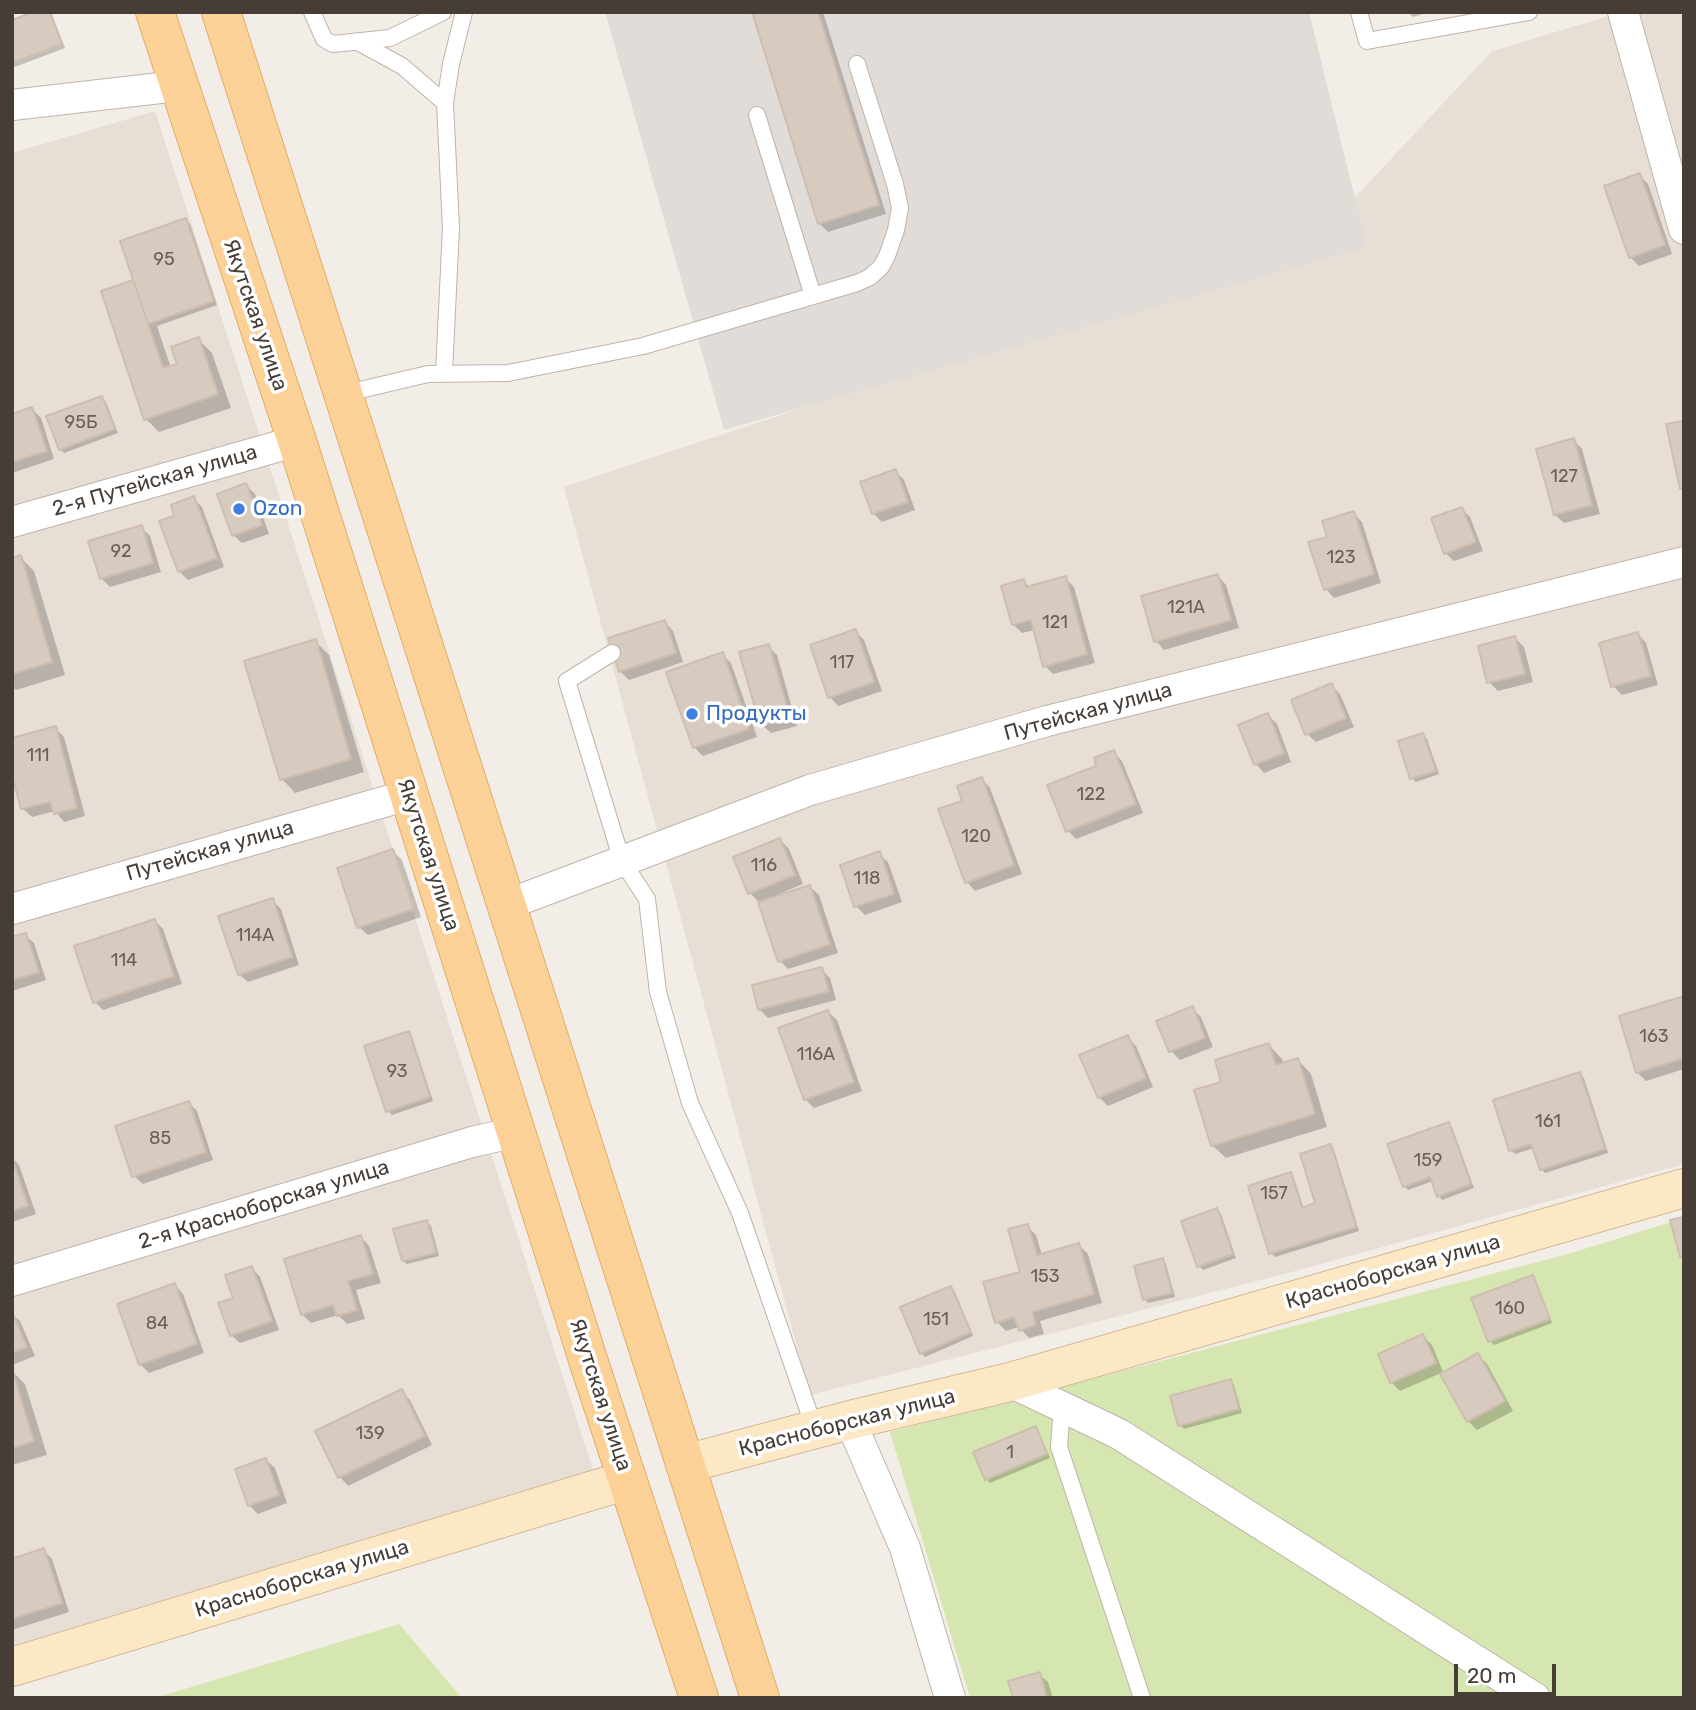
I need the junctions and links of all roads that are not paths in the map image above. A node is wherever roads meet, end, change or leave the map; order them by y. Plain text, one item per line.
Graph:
1 (155, 12) edge
2 (221, 12) edge
3 (312, 12) edge
4 (443, 12) edge
5 (464, 12) edge
6 (1359, 12) edge
7 (1529, 12) edge
8 (1623, 12) edge
9 (358, 42) junction
10 (857, 64) dead end
11 (178, 86) junction
12 (445, 103) junction
13 (12, 105) edge
14 (757, 115) dead end
15 (1684, 229) edge
16 (813, 296) junction
17 (444, 372) junction
18 (343, 394) junction
19 (297, 440) junction
20 (12, 522) edge
21 (1684, 562) edge
22 (612, 653) dead end
23 (408, 795) junction
24 (622, 862) junction
25 (506, 905) junction
26 (12, 909) edge
27 (517, 1132) junction
28 (1684, 1188) edge
29 (12, 1281) edge
30 (1010, 1382) junction
31 (1062, 1406) junction
32 (833, 1425) junction
33 (685, 1464) junction
34 (627, 1480) junction
35 (12, 1667) edge
36 (699, 1698) edge
37 (760, 1698) edge
38 (950, 1698) edge
39 (1142, 1698) edge
40 (1535, 1698) edge

1 - 11 main road, Якутская улица
2 - 18 main road
3 - 9 lane
4 - 9 lane
5 - 12 lane
6 - 7 lane
8 - 15 street
9 - 12 lane
10 - 16 lane
11 - 13 street
11 - 19 main road, Якутская улица
12 - 17 lane
14 - 16 lane
16 - 17 lane
17 - 18 lane
18 - 25 main road
19 - 20 street, 2-я Путейская улица
19 - 23 main road, Якутская улица
21 - 24 street, Путейская улица
22 - 24 lane
23 - 26 street, Путейская улица
23 - 27 main road, Якутская улица
24 - 25 street, Путейская улица
24 - 32 lane
25 - 33 main road
27 - 29 street, 2-я Красноборская улица
27 - 34 main road, Якутская улица
28 - 30 street, Красноборская улица
30 - 31 street
30 - 32 street, Красноборская улица
31 - 39 lane
31 - 40 street
32 - 33 street, Красноборская улица
32 - 38 street
33 - 34 main road, Красноборская улица
33 - 37 main road
34 - 35 street, Красноборская улица
34 - 36 main road, Якутская улица

